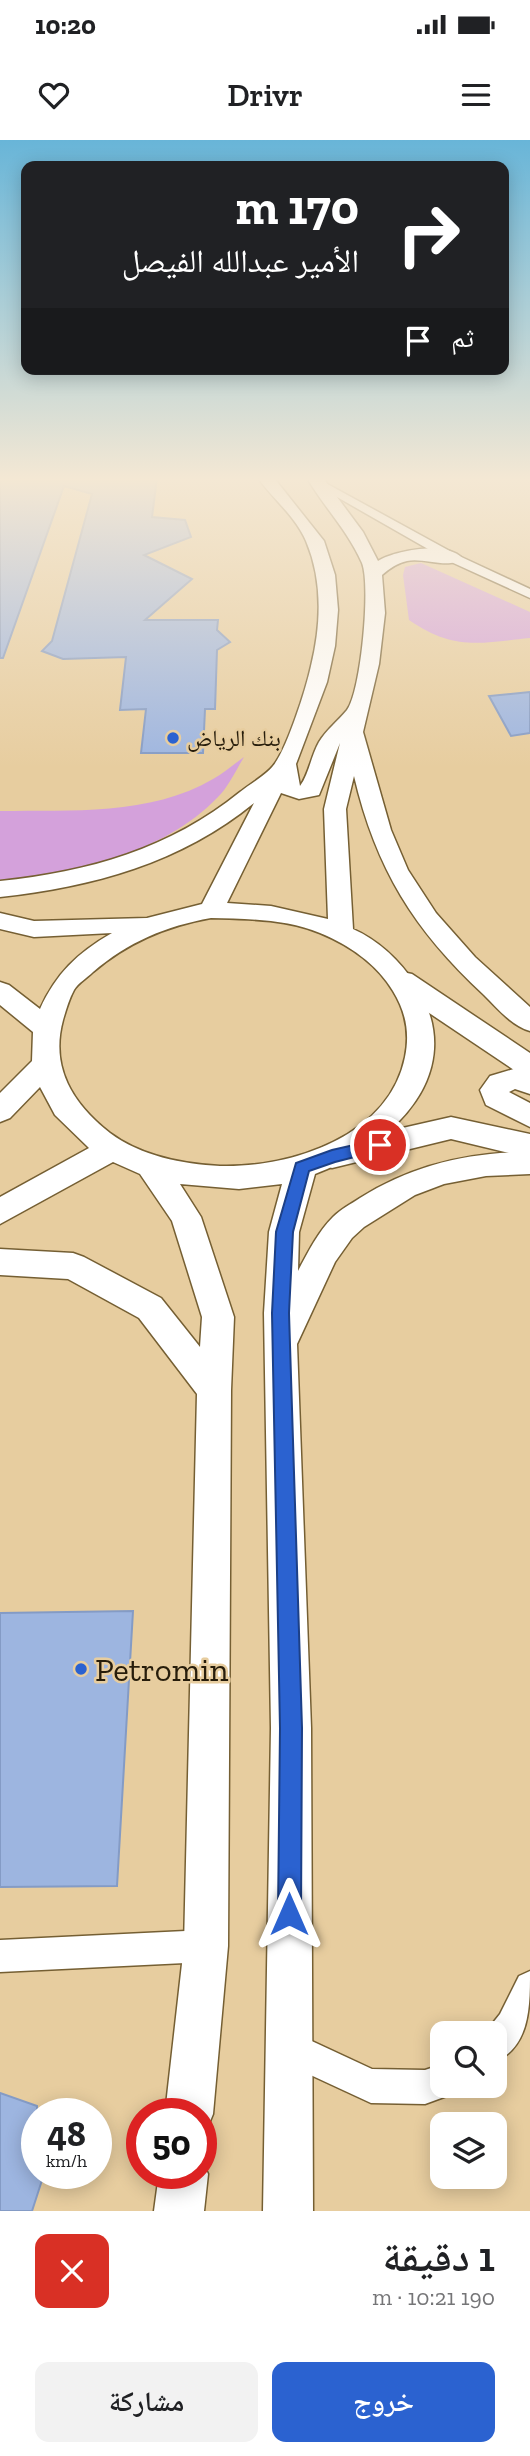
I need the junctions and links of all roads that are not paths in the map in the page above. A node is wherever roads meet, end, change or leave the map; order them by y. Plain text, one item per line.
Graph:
1 (372, 574) edge
2 (325, 575) edge
3 (489, 575) edge
4 (530, 594) edge
5 (356, 721) junction
6 (286, 766) junction
7 (0, 889) edge
8 (211, 911) junction
9 (0, 921) edge
10 (151, 924) junction
11 (341, 931) junction
12 (402, 981) junction
13 (0, 991) edge
14 (530, 1022) edge
15 (45, 1028) junction
16 (45, 1064) junction
17 (530, 1067) edge
18 (530, 1084) edge
19 (0, 1111) edge
20 (530, 1116) edge
21 (530, 1146) edge
22 (112, 1149) junction
23 (317, 1162) junction
24 (530, 1163) edge
25 (151, 1166) junction
26 (0, 1212) edge
27 (0, 1262) edge
28 (282, 1348) junction
29 (215, 1390) junction
30 (206, 1946) junction
31 (0, 1955) edge
32 (530, 1987) edge
33 (507, 2032) edge
34 (288, 2047) junction
35 (430, 2085) edge
36 (191, 2098) edge
37 (181, 2189) edge
38 (179, 2211) edge
39 (288, 2211) edge

1 - 5 main road
2 - 6 main road
3 - 4 street
5 - 6 main road
5 - 11 main road
5 - 14 main road
6 - 7 main road
6 - 8 main road
8 - 10 main road
8 - 11 main road
9 - 10 main road
10 - 15 main road
11 - 12 main road
12 - 17 main road
12 - 23 main road
13 - 15 main road
15 - 16 main road
16 - 19 main road
16 - 22 main road
18 - 20 main road
21 - 23 main road
22 - 25 main road
22 - 26 main road
23 - 25 main road
23 - 28 main road
24 - 28 main road
25 - 29 main road
27 - 29 main road
28 - 34 main road
29 - 30 main road
30 - 31 street
30 - 36 main road
32 - 33 street
34 - 35 street
34 - 39 main road
37 - 38 main road

